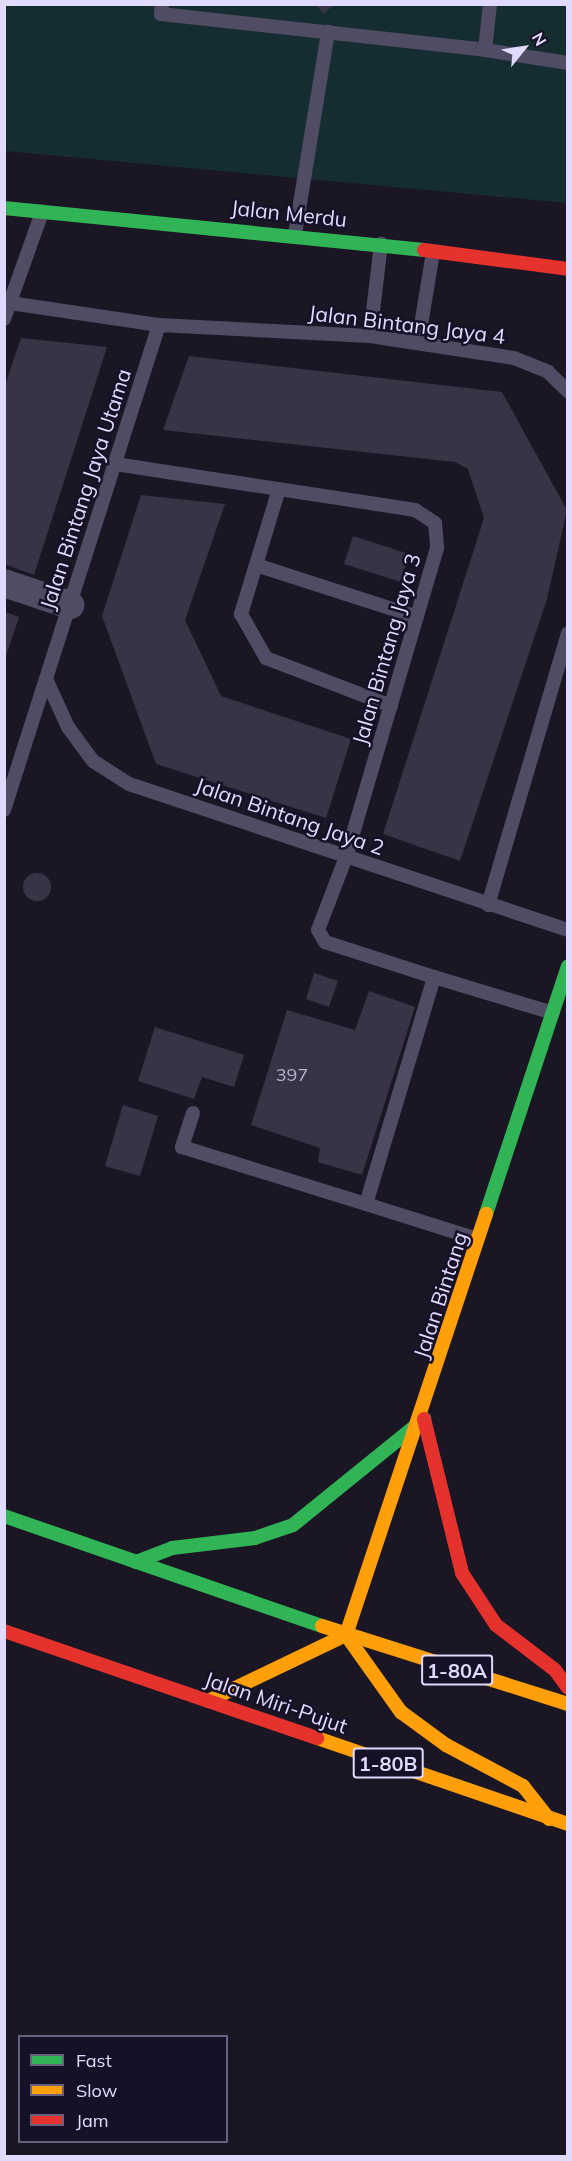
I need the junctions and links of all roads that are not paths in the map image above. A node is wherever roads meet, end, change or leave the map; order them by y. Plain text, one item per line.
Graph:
1 (162, 4) edge
2 (490, 4) edge
3 (328, 32) junction
4 (485, 50) junction
5 (567, 63) edge
6 (4, 208) edge
7 (42, 212) junction
8 (295, 234) junction
9 (381, 244) junction
10 (433, 250) junction
11 (567, 269) edge
12 (10, 303) junction
13 (4, 319) edge
14 (159, 325) junction
15 (370, 336) junction
16 (418, 343) junction
17 (567, 391) edge
18 (115, 464) junction
19 (279, 489) junction
20 (256, 566) junction
21 (4, 583) edge
22 (70, 604) junction
23 (417, 617) junction
24 (567, 634) edge
25 (46, 679) junction
26 (391, 706) junction
27 (4, 810) edge
28 (346, 857) junction
29 (488, 905) junction
30 (567, 930) edge
31 (567, 966) edge
32 (434, 977) junction
33 (552, 1013) junction
34 (193, 1113) dead end
35 (366, 1204) junction
36 (479, 1240) junction
37 (423, 1416) junction
38 (4, 1516) edge
39 (136, 1562) junction
40 (4, 1631) edge
41 (346, 1635) junction
42 (567, 1688) edge
43 (208, 1701) junction
44 (567, 1704) edge
45 (549, 1819) junction
46 (567, 1824) edge

1 - 3 lane
2 - 4 lane
3 - 4 lane
3 - 8 lane
4 - 5 lane
6 - 7 main road, Jalan Merdu
7 - 8 main road, Jalan Merdu
7 - 12 lane
8 - 9 main road, Jalan Merdu
9 - 10 main road, Jalan Merdu
9 - 15 lane
10 - 11 main road, Jalan Merdu
10 - 16 lane
12 - 13 lane
12 - 14 lane
14 - 15 lane, Jalan Bintang Jaya 4
14 - 18 lane, Jalan Bintang Jaya Utama
15 - 16 lane, Jalan Bintang Jaya 4
16 - 17 lane, Jalan Bintang Jaya 4
18 - 19 lane, Jalan Bintang Jaya 3
18 - 22 lane, Jalan Bintang Jaya Utama
19 - 20 lane
19 - 23 lane, Jalan Bintang Jaya 3
20 - 23 lane
20 - 26 lane
21 - 22 street
22 - 25 lane, Jalan Bintang Jaya Utama
23 - 26 lane, Jalan Bintang Jaya 3
24 - 29 lane
25 - 27 lane, Jalan Bintang Jaya Utama
25 - 28 lane, Jalan Bintang Jaya 2
26 - 28 lane, Jalan Bintang Jaya 3
28 - 29 lane, Jalan Bintang Jaya 2
28 - 32 lane, Jalan Bintang Jaya 3
29 - 30 lane, Jalan Bintang Jaya 2
31 - 33 main road, Jalan Bintang
32 - 33 lane
32 - 35 lane
33 - 36 main road, Jalan Bintang
34 - 35 lane
35 - 36 lane
36 - 37 main road, Jalan Bintang
37 - 39 main road
37 - 41 main road, Jalan Bintang
37 - 42 main road
38 - 39 main road, 1-80A
39 - 41 main road, 1-80A
40 - 43 main road, Jalan Miri-Pujut / 1-80B
41 - 43 main road
41 - 44 main road, 1-80A
41 - 45 main road
43 - 45 main road, Jalan Miri-Pujut / 1-80B
45 - 46 main road, Jalan Miri-Pujut / 1-80B

